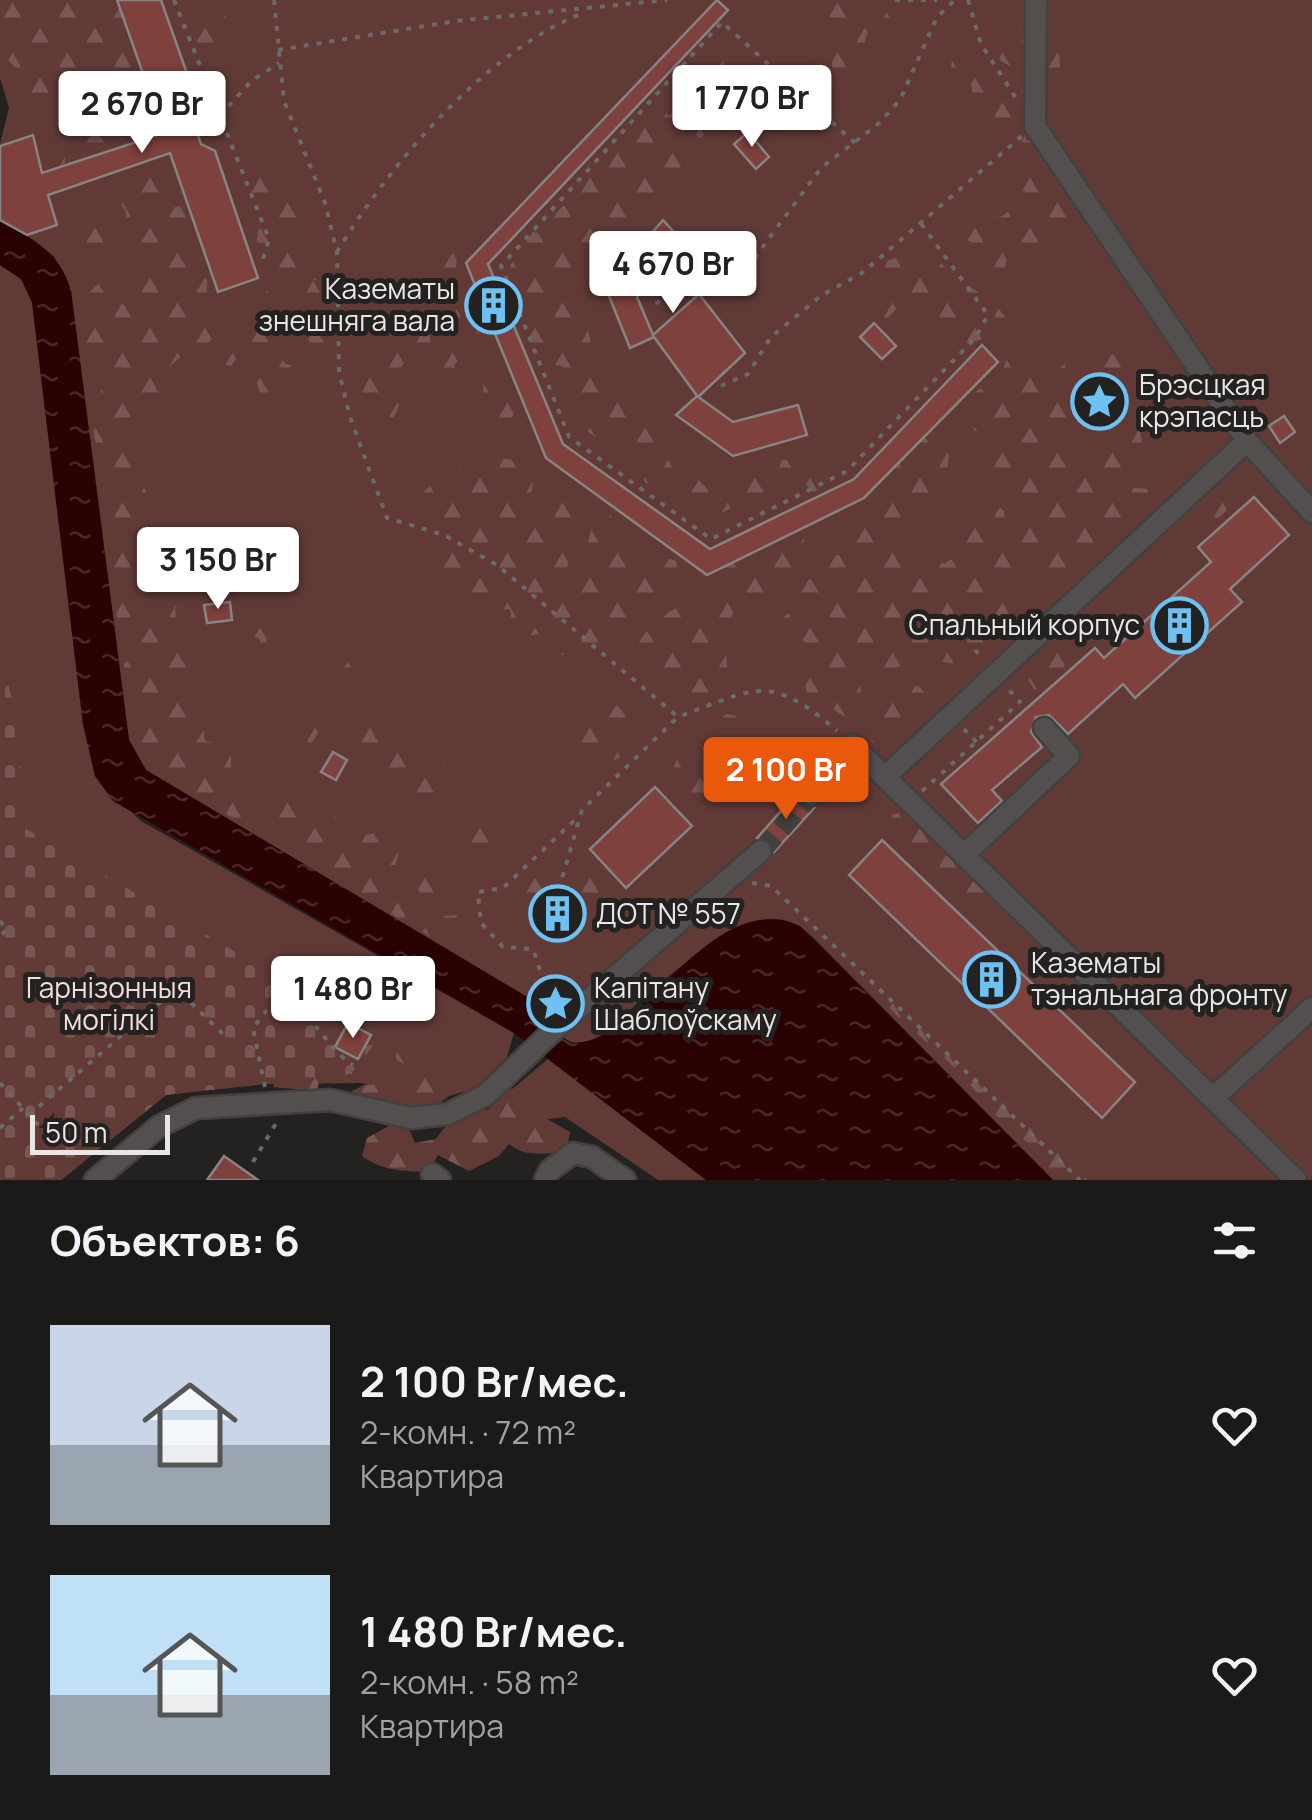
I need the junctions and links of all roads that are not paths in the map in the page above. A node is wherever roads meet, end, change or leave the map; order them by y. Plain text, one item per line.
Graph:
1 (1036, 0) edge
2 (1247, 441) junction
3 (1312, 512) edge
4 (1044, 728) dead end
5 (886, 776) junction
6 (811, 794) tunnel mouth
7 (761, 852) tunnel mouth
8 (965, 854) junction
9 (1312, 1008) edge
10 (1212, 1098) junction
11 (94, 1180) edge
12 (546, 1180) edge
13 (625, 1180) edge
14 (1296, 1180) edge

1 - 2 street
2 - 3 street
2 - 5 street
4 - 8 street
5 - 6 street
5 - 8 street
7 - 11 street
8 - 10 street
9 - 10 street
10 - 14 street
12 - 13 street

